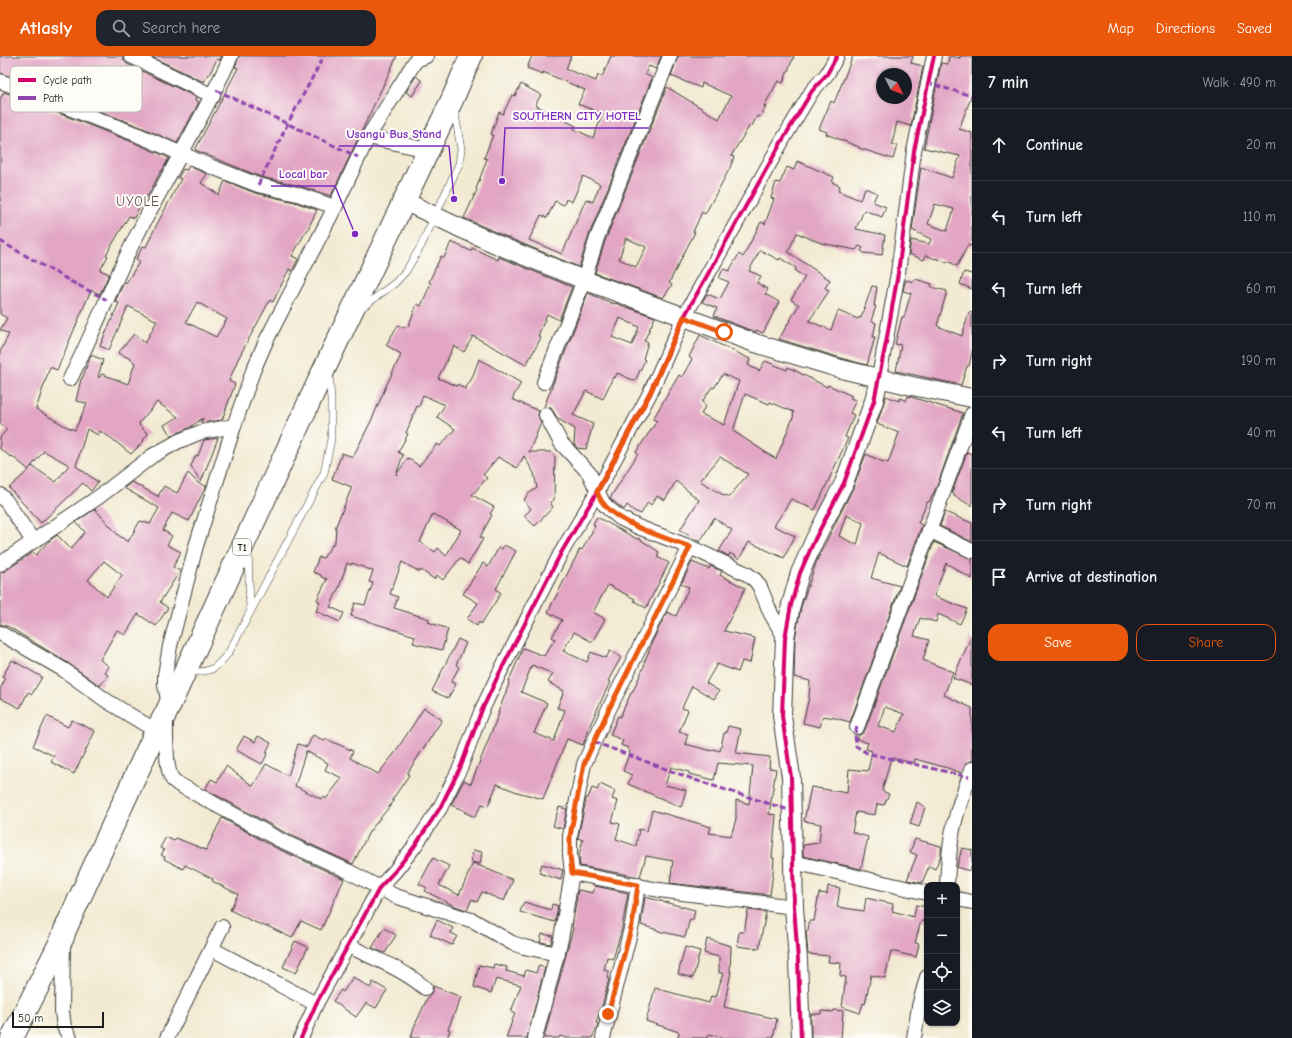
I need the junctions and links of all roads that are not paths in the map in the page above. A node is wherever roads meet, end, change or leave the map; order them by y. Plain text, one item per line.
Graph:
1 (131, 56) edge
2 (231, 56) edge
3 (471, 56) edge
4 (670, 56) edge
5 (837, 56) edge
6 (934, 56) edge
7 (420, 57) edge
8 (0, 82) edge
9 (10, 86) edge
10 (212, 96) junction
11 (452, 100) junction
12 (78, 112) edge
13 (368, 137) junction
14 (428, 150) junction
15 (181, 154) junction
16 (404, 201) junction
17 (335, 207) junction
18 (434, 216) junction
19 (584, 280) junction
20 (350, 316) junction
21 (684, 317) junction
22 (328, 361) junction
23 (879, 377) junction
24 (70, 379) dead end
25 (544, 382) dead end
26 (972, 398) edge
27 (972, 414) edge
28 (546, 415) dead end
29 (234, 426) junction
30 (597, 492) junction
31 (0, 495) edge
32 (929, 530) junction
33 (247, 536) junction
34 (33, 541) junction
35 (690, 547) junction
36 (972, 551) edge
37 (0, 564) edge
38 (250, 613) junction
39 (0, 632) edge
40 (785, 638) junction
41 (184, 672) junction
42 (164, 716) junction
43 (857, 727) dead end
44 (972, 769) edge
45 (793, 862) junction
46 (572, 873) junction
47 (947, 882) edge
48 (638, 885) junction
49 (380, 887) junction
50 (924, 892) edge
51 (960, 900) edge
52 (972, 902) edge
53 (794, 907) junction
54 (222, 927) dead end
55 (63, 937) junction
56 (347, 945) junction
57 (212, 949) junction
58 (558, 954) junction
59 (425, 988) dead end
60 (924, 988) edge
61 (316, 1004) junction
62 (12, 1038) edge
63 (70, 1038) edge
64 (167, 1038) edge
65 (301, 1038) edge
66 (535, 1038) edge
67 (603, 1038) edge
68 (801, 1038) edge
69 (914, 1038) edge

1 - 10 street
2 - 10 street
3 - 11 highway, T1
4 - 19 street
5 - 21 street
6 - 23 street
7 - 13 street
8 - 9 street
10 - 15 street
11 - 14 highway, T1
11 - 18 lane
12 - 15 street
13 - 14 street
13 - 17 street
14 - 16 highway, T1
15 - 17 street
15 - 24 street
16 - 18 street
16 - 20 highway, T1
17 - 29 street
18 - 19 street
18 - 20 lane
19 - 21 street
19 - 25 street
20 - 22 highway, T1
21 - 23 street
21 - 30 street
22 - 33 highway, T1
22 - 38 lane
23 - 26 street
23 - 40 street
27 - 32 street
28 - 30 street
29 - 34 street
29 - 42 street
30 - 35 street
30 - 49 street
31 - 34 street
32 - 36 street
32 - 43 street
33 - 38 lane
33 - 41 highway, T1
34 - 37 street
35 - 40 street
35 - 46 street
38 - 41 lane
39 - 42 street
40 - 45 street
41 - 42 highway, T1
42 - 49 street
42 - 55 highway, T1
44 - 47 street
45 - 50 street
45 - 53 street
46 - 48 street
46 - 58 street
48 - 53 street
48 - 67 street
49 - 56 street
49 - 58 street
51 - 52 street
53 - 68 street
54 - 57 street
55 - 62 highway, T1
55 - 63 street
56 - 59 street
56 - 61 street
57 - 61 street
57 - 64 street
58 - 66 street
60 - 69 street
61 - 65 street

